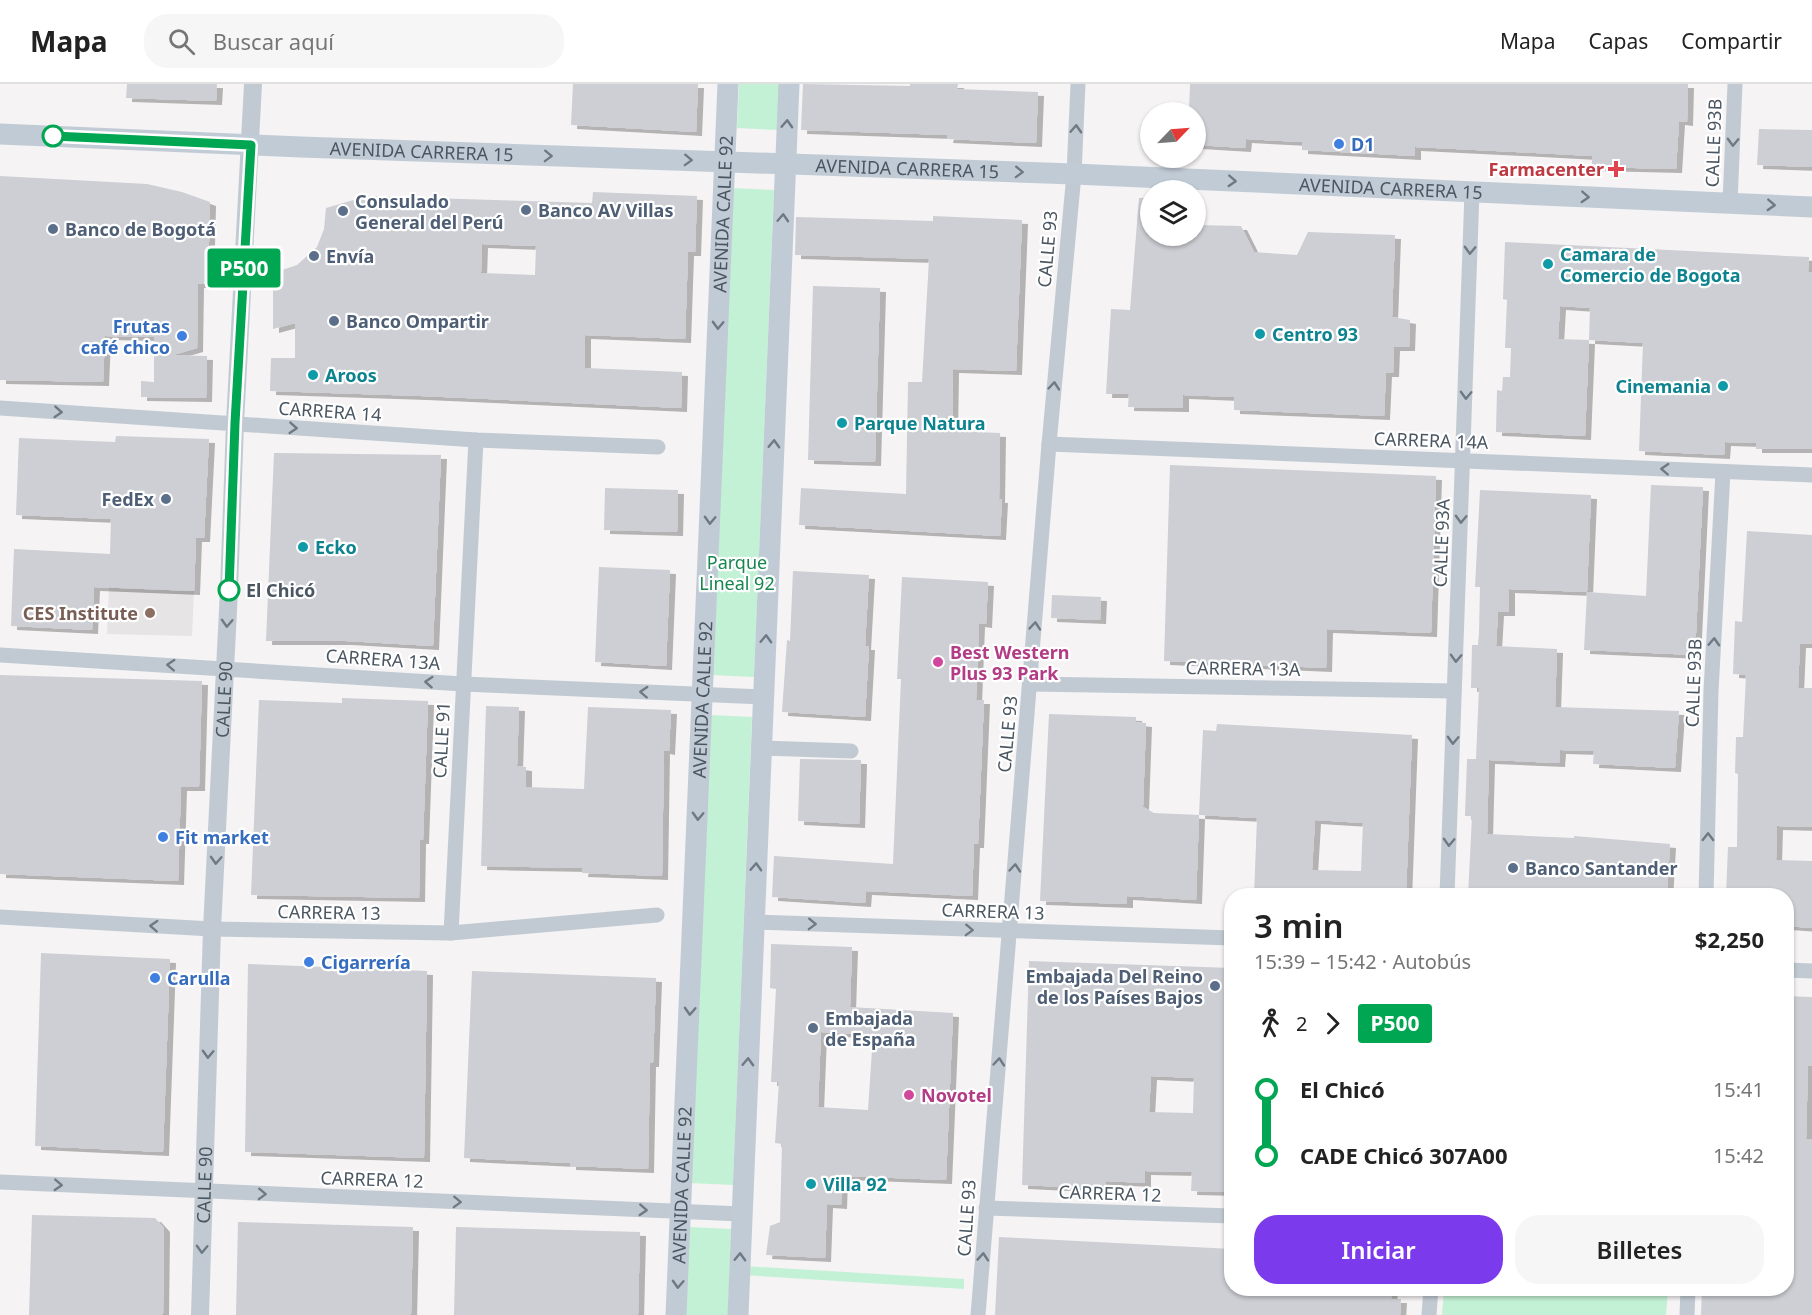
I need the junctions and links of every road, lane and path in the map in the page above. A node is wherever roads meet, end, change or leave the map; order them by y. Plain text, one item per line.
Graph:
1 (253, 84) edge
2 (728, 84) edge
3 (789, 84) edge
4 (1078, 84) edge
5 (1735, 84) edge
6 (0, 134) edge
7 (251, 145) junction
8 (724, 162) junction
9 (786, 164) junction
10 (1074, 174) junction
11 (1472, 192) junction
12 (1730, 203) junction
13 (1812, 207) edge
14 (0, 408) edge
15 (235, 423) junction
16 (476, 440) junction
17 (1049, 444) junction
18 (658, 447) dead end
19 (1464, 461) junction
20 (1723, 472) junction
21 (1812, 475) edge
22 (0, 656) edge
23 (225, 668) junction
24 (463, 684) junction
25 (1030, 684) junction
26 (1454, 691) junction
27 (703, 695) junction
28 (763, 697) junction
29 (761, 748) junction
30 (850, 751) dead end
31 (1447, 888) edge
32 (1706, 888) edge
33 (657, 915) dead end
34 (0, 917) edge
35 (753, 922) junction
36 (213, 929) junction
37 (1009, 932) junction
38 (451, 933) junction
39 (1224, 938) edge
40 (1794, 970) edge
41 (1812, 971) edge
42 (0, 1182) edge
43 (204, 1191) junction
44 (987, 1208) junction
45 (681, 1211) junction
46 (742, 1214) junction
47 (1224, 1216) edge
48 (1430, 1296) edge
49 (1688, 1296) edge
50 (200, 1315) edge
51 (676, 1315) edge
52 (738, 1315) edge
53 (978, 1315) edge
54 (1429, 1315) edge
55 (1687, 1315) edge

1 - 7 street, CALLE 90
2 - 8 main road, AVENIDA CALLE 92
9 -> 3 main road
10 -> 4 street, CALLE 93
5 -> 12 street, CALLE 93B
6 - 7 main road, AVENIDA CARRERA 15
7 -> 8 main road, AVENIDA CARRERA 15
7 - 15 street, CALLE 90
8 - 9 main road, AVENIDA CARRERA 15
8 -> 27 main road, AVENIDA CALLE 92
9 -> 10 main road, AVENIDA CARRERA 15
28 -> 9 main road
10 -> 11 main road, AVENIDA CARRERA 15
17 -> 10 street, CALLE 93
11 -> 12 main road, AVENIDA CARRERA 15
11 -> 19 street, CALLE 93A
12 -> 13 main road, AVENIDA CARRERA 15
14 -> 15 street, CARRERA 14
15 -> 16 street, CARRERA 14
15 -> 23 street, CALLE 90
16 - 18 street, CARRERA 14
16 - 24 street, CALLE 91
17 - 19 street, CARRERA 14A
25 -> 17 street, CALLE 93
20 -> 19 street, CARRERA 14A
19 -> 26 street, CALLE 93A
20 - 21 street, CARRERA 14A
32 -> 20 street, CALLE 93B
23 -> 22 street, CARRERA 13A
24 -> 23 street, CARRERA 13A
23 -> 36 street, CALLE 90
27 -> 24 street, CARRERA 13A
24 - 38 street, CALLE 91
25 - 26 street, CARRERA 13A
37 -> 25 street, CALLE 93
26 -> 31 street, CALLE 93A
27 - 28 street, CARRERA 13A
27 -> 45 main road, AVENIDA CALLE 92
28 - 29 main road
29 - 30 street
35 -> 29 main road
33 - 38 street, CARRERA 13
36 -> 34 street, CARRERA 13
35 -> 37 street, CARRERA 13
46 -> 35 main road
36 - 38 street, CARRERA 13
36 -> 43 street, CALLE 90
37 - 39 street, CARRERA 13
44 -> 37 street, CALLE 93
40 - 41 street
42 -> 43 street, CARRERA 12
43 -> 45 street, CARRERA 12
43 -> 50 street, CALLE 90
44 - 47 street, CARRERA 12
53 -> 44 street, CALLE 93
45 - 46 street, CARRERA 12
45 -> 51 main road, AVENIDA CALLE 92
52 -> 46 main road
48 - 54 street
49 - 55 street

